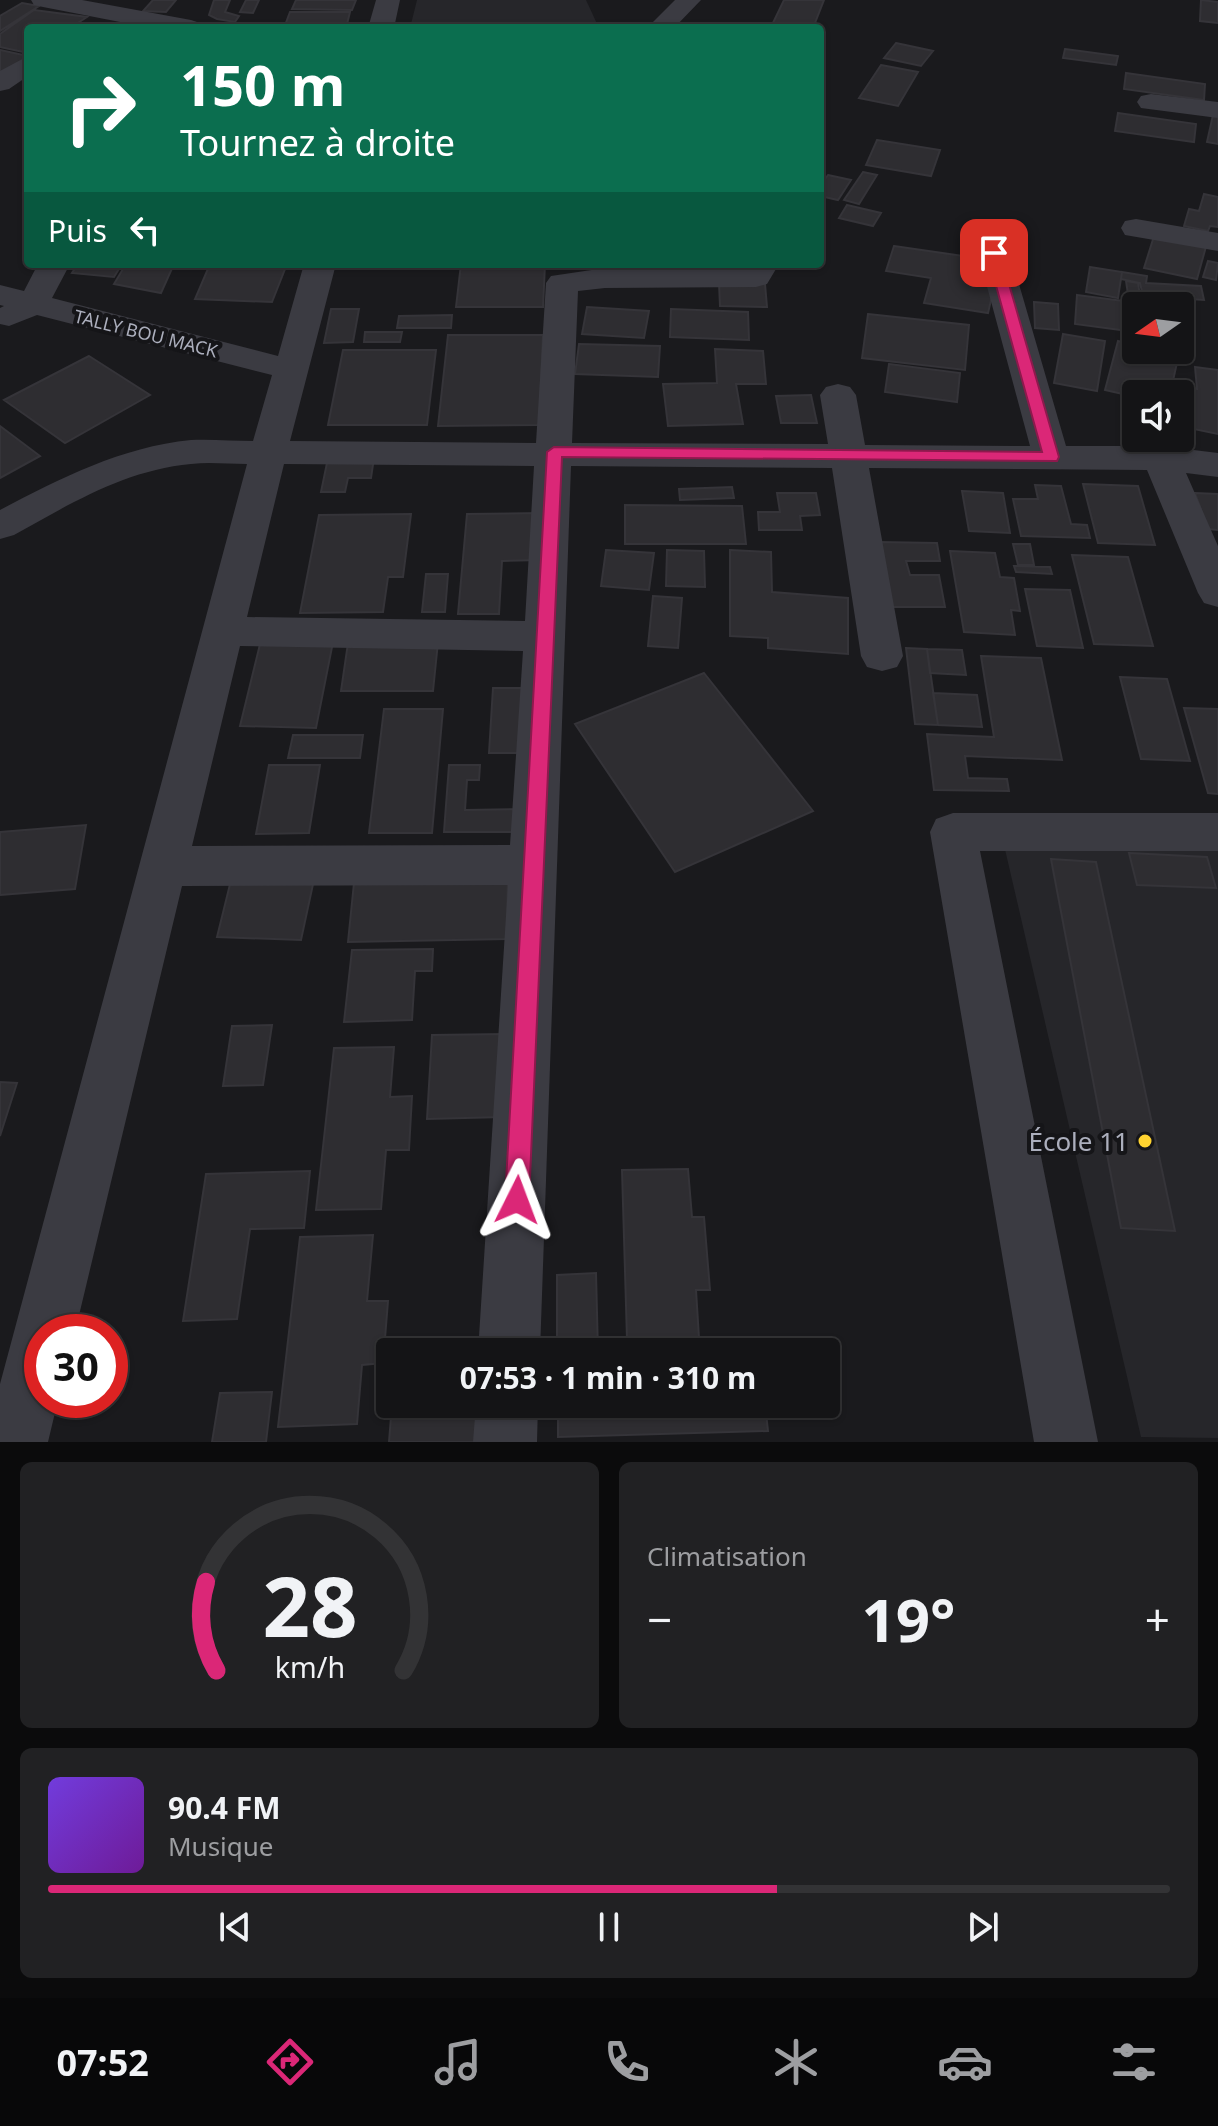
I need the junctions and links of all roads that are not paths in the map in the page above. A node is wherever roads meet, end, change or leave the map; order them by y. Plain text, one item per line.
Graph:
1 (43, 0) edge
2 (191, 0) edge
3 (388, 0) edge
4 (689, 0) edge
5 (116, 6) edge
6 (89, 24) edge
7 (173, 24) edge
8 (183, 24) edge
9 (382, 24) edge
10 (664, 24) edge
11 (24, 67) edge
12 (0, 83) edge
13 (1151, 102) dead end
14 (1218, 110) edge
15 (1136, 228) dead end
16 (1218, 242) edge
17 (994, 253) dead end
18 (52, 268) edge
19 (319, 268) edge
20 (761, 268) edge
21 (0, 295) edge
22 (33, 304) junction
23 (0, 320) edge
24 (292, 370) junction
25 (838, 395) dead end
26 (554, 452) junction
27 (268, 453) junction
28 (851, 457) junction
29 (1051, 457) junction
30 (1161, 458) junction
31 (1218, 465) edge
32 (0, 526) edge
33 (1218, 593) edge
34 (224, 631) junction
35 (545, 636) junction
36 (882, 656) dead end
37 (1218, 832) edge
38 (533, 865) junction
39 (164, 866) junction
40 (50, 1314) edge
41 (510, 1338) edge
42 (24, 1411) edge
43 (506, 1418) edge
44 (16, 1442) edge
45 (505, 1442) edge
46 (1066, 1442) edge

1 - 5 street
2 - 8 street
3 - 9 street
4 - 10 street
5 - 6 street
5 - 7 street
11 - 12 street
13 - 14 street
15 - 16 street
17 - 29 street
18 - 22 street
19 - 24 street
20 - 26 street
21 - 22 street, TALLY BOU MACK
22 - 23 street
22 - 24 street, TALLY BOU MACK
24 - 27 street
25 - 28 street
26 - 27 street
26 - 28 street
26 - 35 street
27 - 32 street
27 - 34 street
28 - 29 street
28 - 36 street
29 - 30 street
30 - 31 street
30 - 33 street
34 - 35 street
34 - 39 street
35 - 38 street
37 - 46 street
38 - 39 street
38 - 41 street
39 - 40 street
42 - 44 street
43 - 45 street

